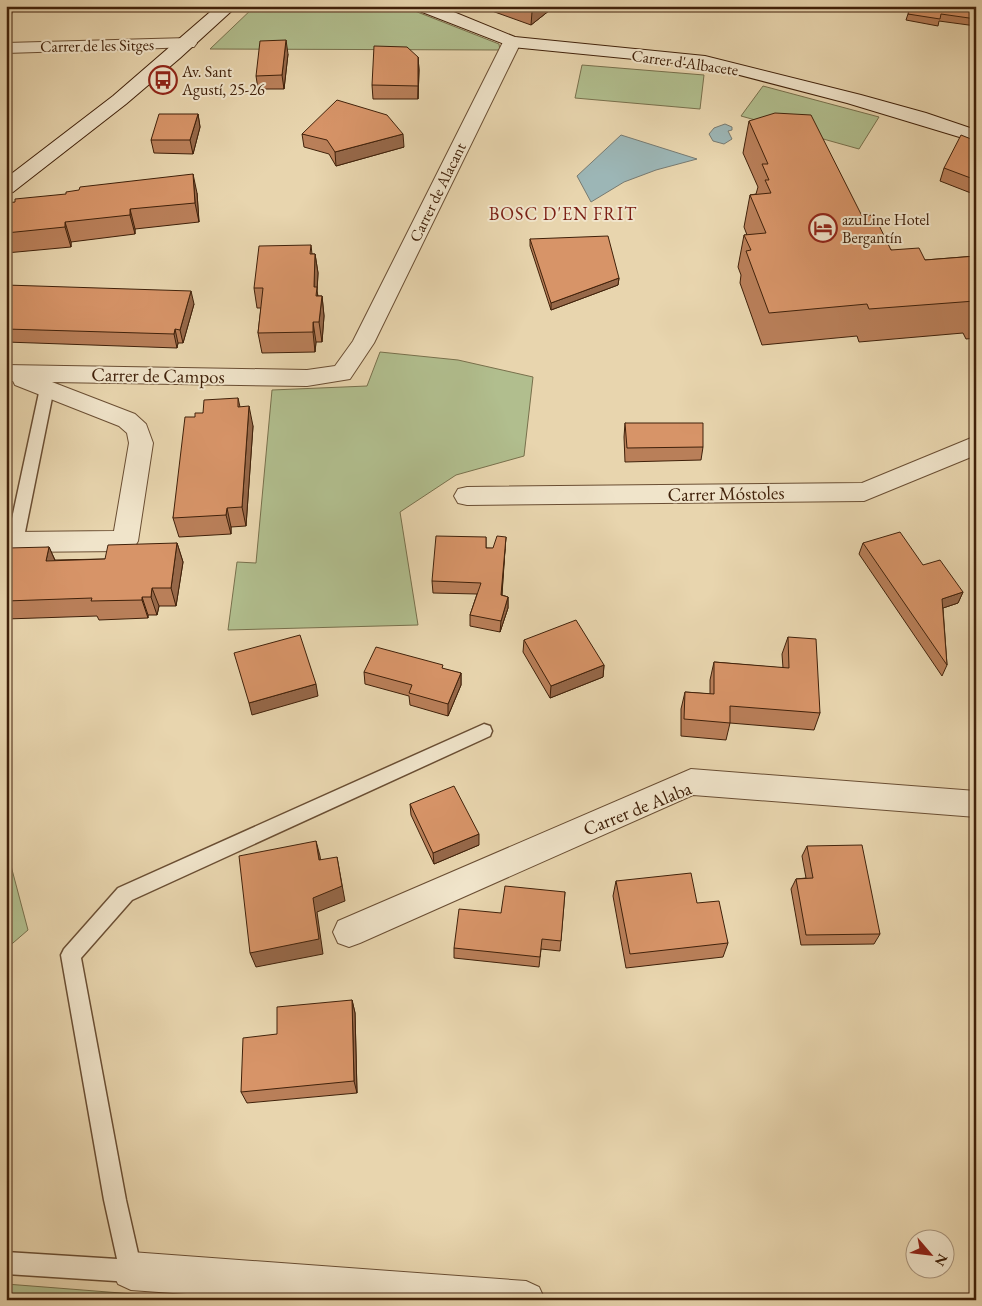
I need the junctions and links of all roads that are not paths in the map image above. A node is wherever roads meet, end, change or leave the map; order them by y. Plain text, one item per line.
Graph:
1 (228, 6) edge
2 (423, 6) edge
3 (512, 42) junction
4 (188, 43) junction
5 (6, 48) edge
6 (976, 136) edge
7 (6, 188) edge
8 (7, 373) edge
9 (307, 378) joint
10 (46, 388) junction
11 (976, 445) edge
12 (467, 496) dead end
13 (15, 542) joint
14 (484, 731) dead end
15 (976, 804) edge
16 (349, 932) dead end
17 (6, 1264) edge
18 (131, 1271) junction
19 (512, 1299) edge

1 - 4 street
2 - 3 street, Carrer d'Albacete
3 - 6 street, Carrer d'Albacete
3 - 9 street, Carrer de Alacant
4 - 5 street, Carrer de les Sitges
4 - 7 street
8 - 9 street, Carrer de Campos
8 - 10 street, Carrer de Campos
10 - 13 lane, Carrer de Campos
10 - 13 street, Carrer de Campos
11 - 12 street, Carrer Móstoles
14 - 18 lane
15 - 16 street, Carrer de Alaba
17 - 18 lane
18 - 19 street

